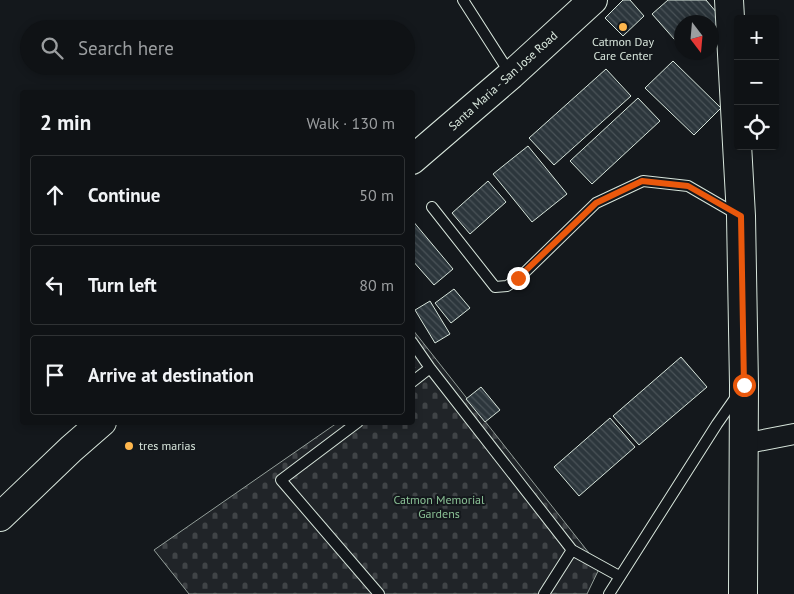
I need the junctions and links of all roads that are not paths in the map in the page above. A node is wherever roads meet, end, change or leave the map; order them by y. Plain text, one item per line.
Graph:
1 (463, 0) edge
2 (593, 0) edge
3 (729, 0) edge
4 (511, 75) junction
5 (415, 157) edge
6 (432, 206) dead end
7 (741, 216) junction
8 (415, 346) edge
9 (430, 368) junction
10 (415, 380) edge
11 (744, 385) junction
12 (99, 425) edge
13 (354, 425) edge
14 (794, 434) edge
15 (743, 444) junction
16 (0, 517) edge
17 (572, 550) junction
18 (619, 576) junction
19 (379, 594) edge
20 (544, 594) edge
21 (609, 594) edge
22 (743, 594) edge

1 - 4 lane
2 - 4 street, Santa Maria - San Jose Road
3 - 7 street
4 - 5 street, Santa Maria - San Jose Road
6 - 7 lane
7 - 11 street
8 - 9 lane
9 - 10 lane
9 - 17 lane
11 - 15 street
11 - 18 lane
12 - 16 street
13 - 19 lane
14 - 15 street
15 - 22 street
17 - 18 lane
17 - 20 lane
18 - 21 lane

